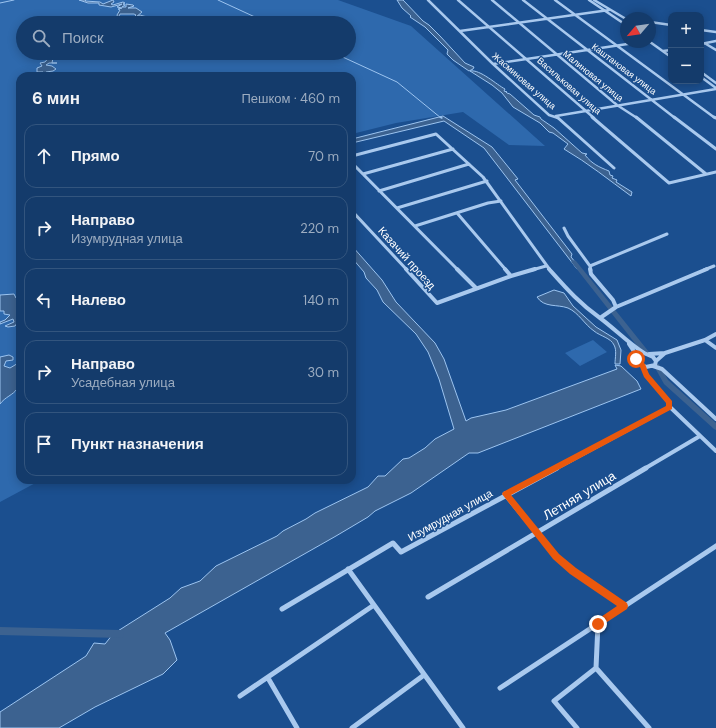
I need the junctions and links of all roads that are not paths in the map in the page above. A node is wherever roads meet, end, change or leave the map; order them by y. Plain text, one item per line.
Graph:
1 (428, 0) edge
2 (458, 0) edge
3 (492, 0) edge
4 (523, 0) edge
5 (555, 0) edge
6 (589, 0) edge
7 (594, 0) edge
8 (610, 10) junction
9 (605, 11) junction
10 (576, 15) junction
11 (620, 16) edge
12 (548, 19) junction
13 (620, 21) edge
14 (519, 22) junction
15 (656, 23) edge
16 (668, 25) edge
17 (490, 26) junction
18 (704, 30) edge
19 (460, 31) junction
20 (716, 32) edge
21 (716, 41) edge
22 (706, 43) joint
23 (618, 45) junction
24 (656, 46) edge
25 (586, 50) junction
26 (668, 50) edge
27 (716, 50) edge
28 (663, 51) junction
29 (556, 54) junction
30 (668, 55) edge
31 (528, 59) junction
32 (493, 64) junction
33 (704, 74) edge
34 (704, 79) edge
35 (716, 83) edge
36 (716, 88) edge
37 (683, 94) junction
38 (653, 99) junction
39 (617, 105) junction
40 (586, 110) junction
41 (556, 116) junction
42 (716, 118) edge
43 (453, 149) junction
44 (716, 149) edge
45 (356, 155) edge
46 (469, 164) junction
47 (356, 167) edge
48 (614, 168) dead end
49 (716, 172) edge
50 (362, 174) junction
51 (706, 174) junction
52 (487, 181) junction
53 (379, 191) junction
54 (501, 201) junction
55 (397, 208) junction
56 (457, 213) junction
57 (356, 214) edge
58 (414, 226) junction
59 (564, 228) dead end
60 (667, 234) dead end
61 (546, 266) junction
62 (590, 266) junction
63 (714, 266) dead end
64 (511, 276) junction
65 (476, 288) junction
66 (616, 307) junction
67 (600, 318) junction
68 (716, 334) edge
69 (705, 340) junction
70 (629, 343) junction
71 (716, 348) edge
72 (644, 353) junction
73 (665, 353) junction
74 (649, 354) junction
75 (636, 356) junction
76 (656, 360) junction
77 (643, 366) junction
78 (652, 366) junction
79 (670, 407) junction
80 (716, 419) edge
81 (700, 436) junction
82 (716, 451) edge
83 (505, 494) junction
84 (537, 533) junction
85 (716, 546) edge
86 (348, 569) junction
87 (428, 597) dead end
88 (374, 605) junction
89 (624, 606) junction
90 (282, 609) dead end
91 (598, 624) junction
92 (596, 668) junction
93 (424, 675) junction
94 (268, 678) junction
95 (500, 688) dead end
96 (240, 696) dead end
97 (296, 728) edge
98 (352, 728) edge
99 (463, 728) edge
100 (577, 728) edge
101 (649, 728) edge

1 - 19 street, Жасминовая улица
2 - 17 street, Васильковая улица
3 - 14 street, Малиновая улица
4 - 12 street, Каштановая улица
5 - 10 street
6 - 9 street
7 - 8 street
8 - 9 street
8 - 11 street
9 - 10 street
9 - 13 street
10 - 12 street
10 - 23 street
12 - 14 street
12 - 25 street, Каштановая улица
14 - 17 street
14 - 29 street, Малиновая улица
15 - 16 street
17 - 19 street
17 - 31 street, Васильковая улица
18 - 20 street
19 - 32 street, Жасминовая улица
21 - 22 street
22 - 27 street
23 - 25 street
23 - 37 street
24 - 28 street
25 - 29 street
25 - 38 street, Каштановая улица
26 - 28 street
28 - 30 street
29 - 31 street
29 - 39 street, Малиновая улица
31 - 32 street
31 - 40 street, Васильковая улица
32 - 41 street, Жасминовая улица
33 - 35 street
34 - 36 street
36 - 37 street
37 - 38 street
37 - 42 street
38 - 39 street
38 - 44 street, Каштановая улица
39 - 40 street
39 - 51 street, Малиновая улица
40 - 41 street
40 - 51 street, Васильковая улица
41 - 48 street, Жасминовая улица
43 - 45 street
43 - 46 street
43 - 50 street
46 - 52 street
46 - 53 street
47 - 50 street
49 - 51 street
50 - 53 street
52 - 54 street
52 - 55 street
53 - 55 street
54 - 56 street
54 - 61 street
55 - 58 street
56 - 58 street
56 - 64 street
57 - 65 street, Казачий проезд
58 - 65 street
59 - 62 street
60 - 62 street
61 - 64 street, Казачий проезд
61 - 67 street
62 - 66 street
63 - 66 street
64 - 65 street, Казачий проезд
66 - 67 street
67 - 70 street
68 - 69 street
69 - 71 street
69 - 73 street
70 - 72 street
70 - 75 street
72 - 74 street
72 - 75 street
73 - 74 street
73 - 76 street
74 - 76 street
75 - 77 street
76 - 78 street
77 - 78 street
77 - 79 street
78 - 80 street
79 - 81 street
79 - 83 street, Изумрудная улица
81 - 82 street
81 - 84 street, Летняя улица
83 - 84 street
83 - 86 street, Изумрудная улица
84 - 87 street, Летняя улица
84 - 89 street
85 - 89 street
86 - 88 street
86 - 90 street
88 - 93 street
88 - 94 street
89 - 91 street
91 - 92 street
91 - 95 street
92 - 100 street
92 - 101 street
93 - 98 street
93 - 99 street
94 - 96 street
94 - 97 street

